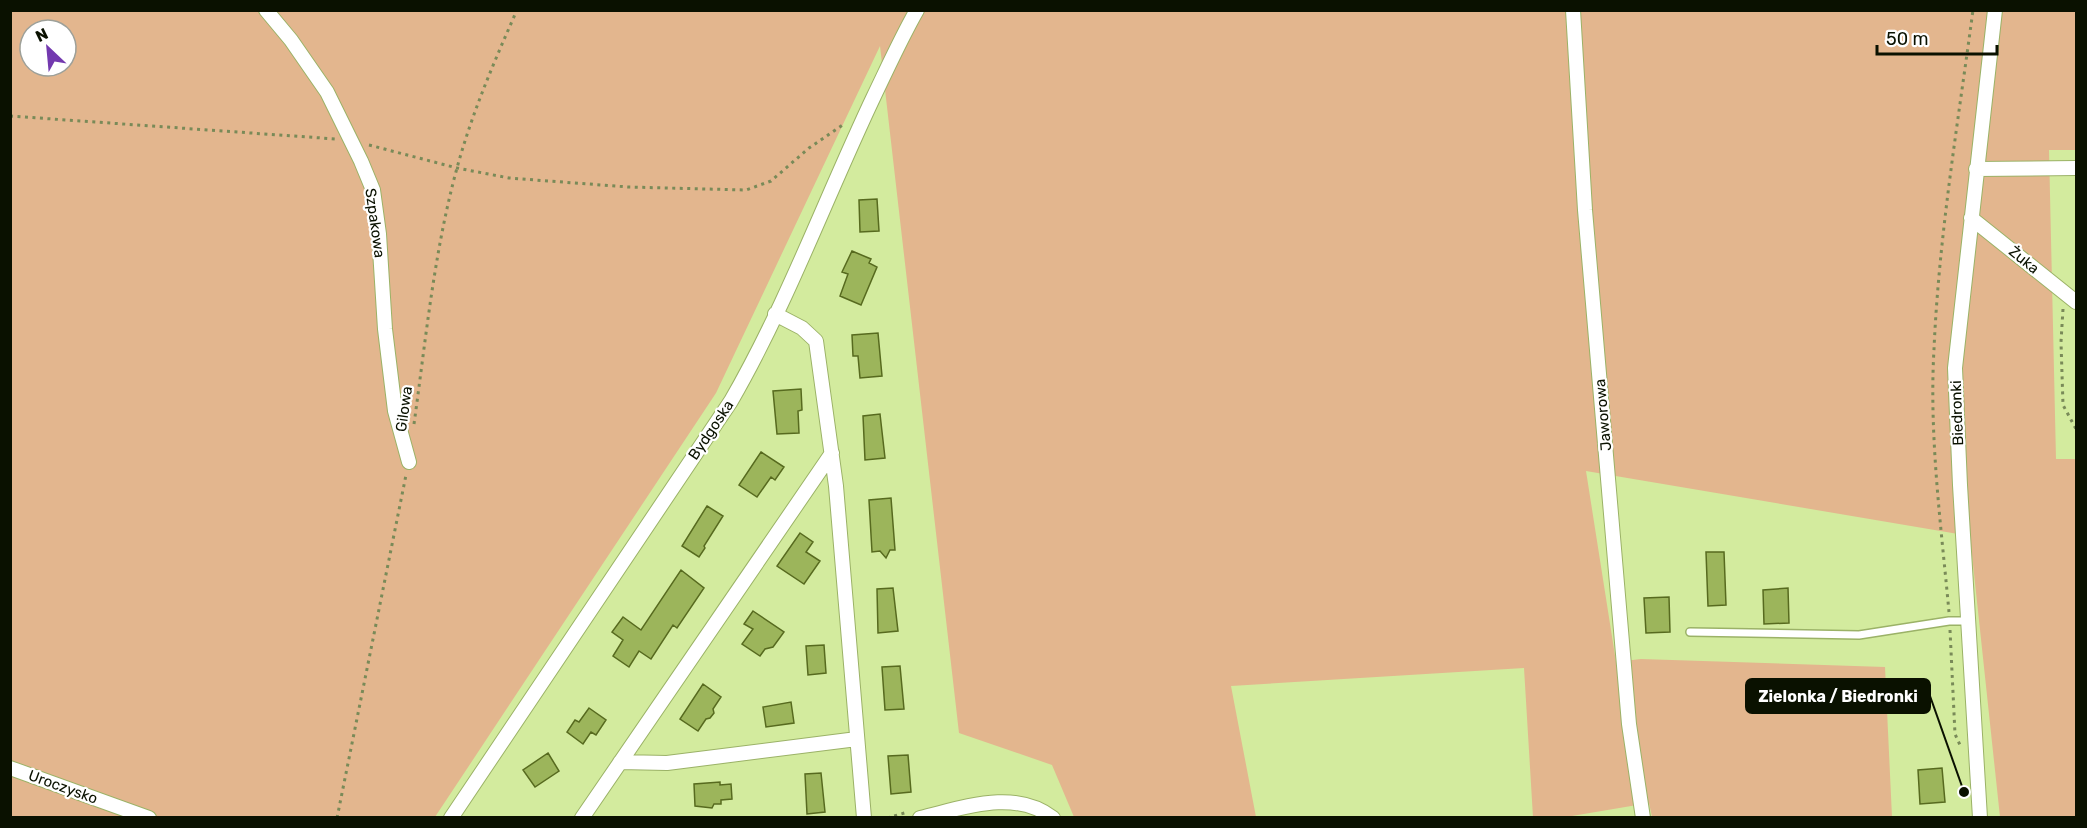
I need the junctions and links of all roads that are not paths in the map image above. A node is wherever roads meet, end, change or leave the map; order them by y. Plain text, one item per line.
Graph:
1 (266, 10) edge
2 (917, 10) edge
3 (1573, 10) edge
4 (1995, 10) edge
5 (2076, 168) edge
6 (1976, 169) junction
7 (1971, 218) junction
8 (2076, 302) edge
9 (775, 314) junction
10 (832, 453) junction
11 (409, 462) road end
12 (1969, 621) junction
13 (1690, 632) dead end
14 (857, 739) junction
15 (620, 762) junction
16 (10, 768) edge
17 (149, 818) edge
18 (451, 818) edge
19 (582, 818) edge
20 (864, 818) edge
21 (920, 818) edge
22 (1053, 818) edge
23 (1643, 818) edge
24 (1980, 818) edge

1 - 11 street, Szpakowa
2 - 9 street, Bydgoska
3 - 23 street, Jaworowa
4 - 6 street, Biedronki
5 - 6 street
6 - 7 street, Biedronki
7 - 8 street, Żuka
7 - 12 street, Biedronki
9 - 10 street
9 - 18 street, Bydgoska
10 - 14 street
10 - 15 street
12 - 13 lane
12 - 24 street, Biedronki
14 - 15 street
14 - 20 street
15 - 19 street
16 - 17 street, Uroczysko
21 - 22 street

